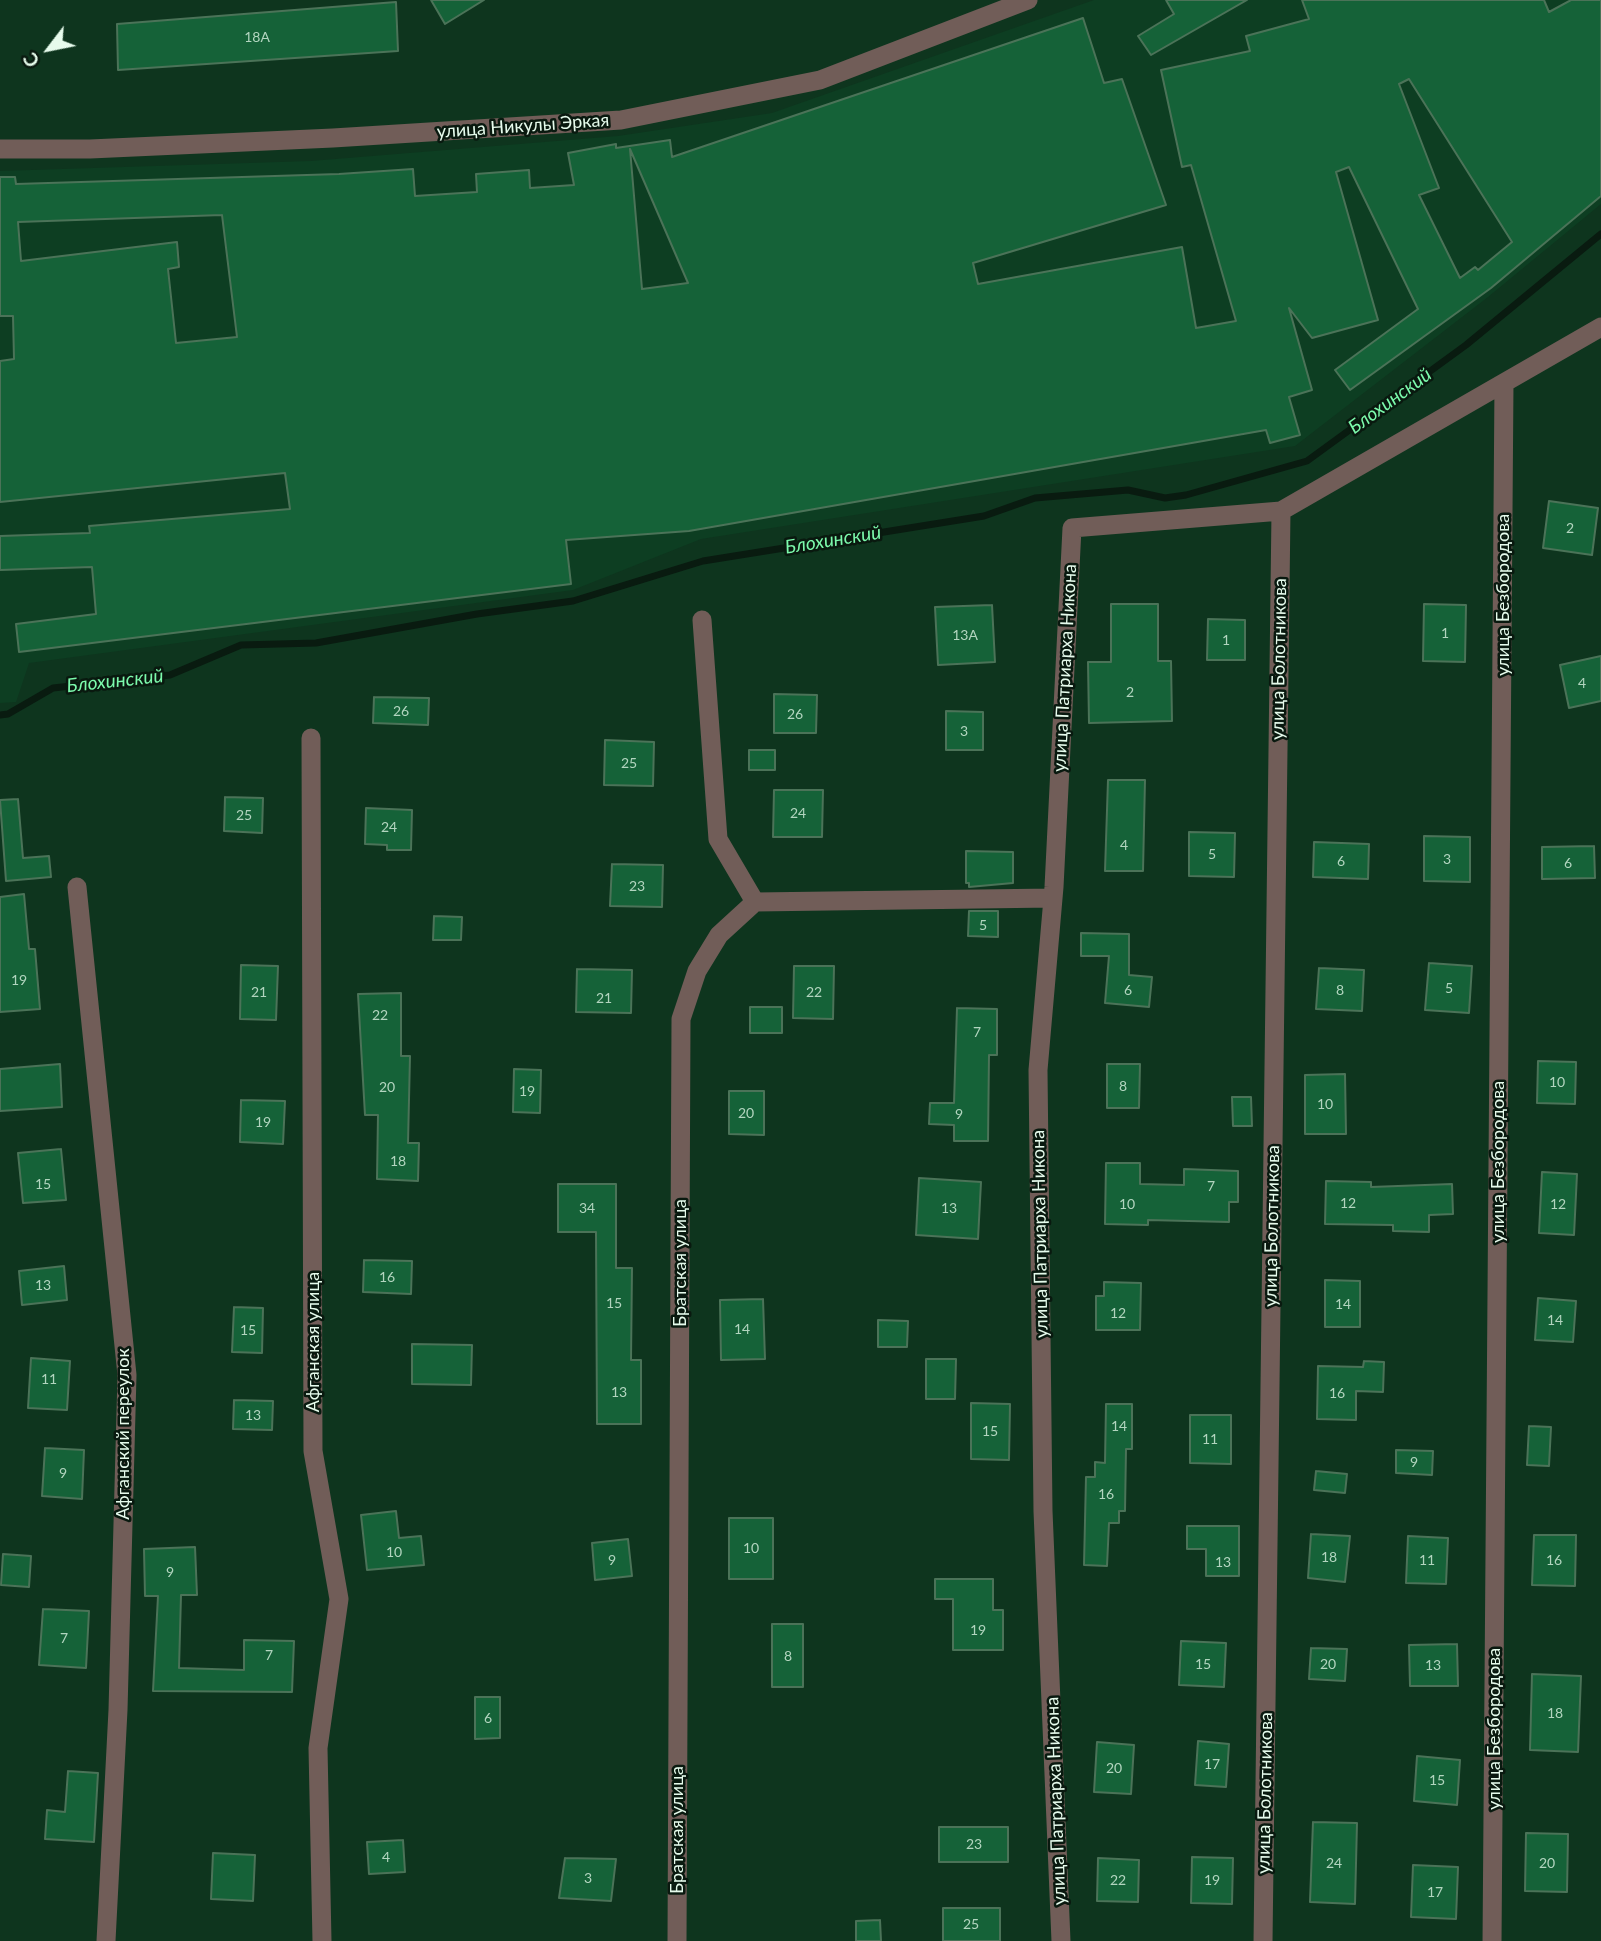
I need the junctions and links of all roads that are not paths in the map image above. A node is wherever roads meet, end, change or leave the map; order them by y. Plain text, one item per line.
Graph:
1 (1028, 0) edge
2 (0, 149) edge
3 (1601, 327) edge
4 (1504, 383) junction
5 (1281, 510) junction
6 (702, 620) dead end
7 (311, 738) dead end
8 (77, 887) dead end
9 (1053, 898) junction
10 (755, 902) junction
11 (106, 1941) edge
12 (322, 1941) edge
13 (677, 1941) edge
14 (1061, 1941) edge
15 (1263, 1941) edge
16 (1492, 1941) edge

1 - 2 street, улица Никулы Эркая
3 - 4 street
4 - 5 street
4 - 16 street, улица Безбородова
5 - 9 street, улица Патриарха Никона
5 - 15 street, улица Болотникова
6 - 10 street
7 - 12 street, Афганская улица
8 - 11 street, Афганский переулок
9 - 10 street
9 - 14 street, улица Патриарха Никона
10 - 13 street, Братская улица

